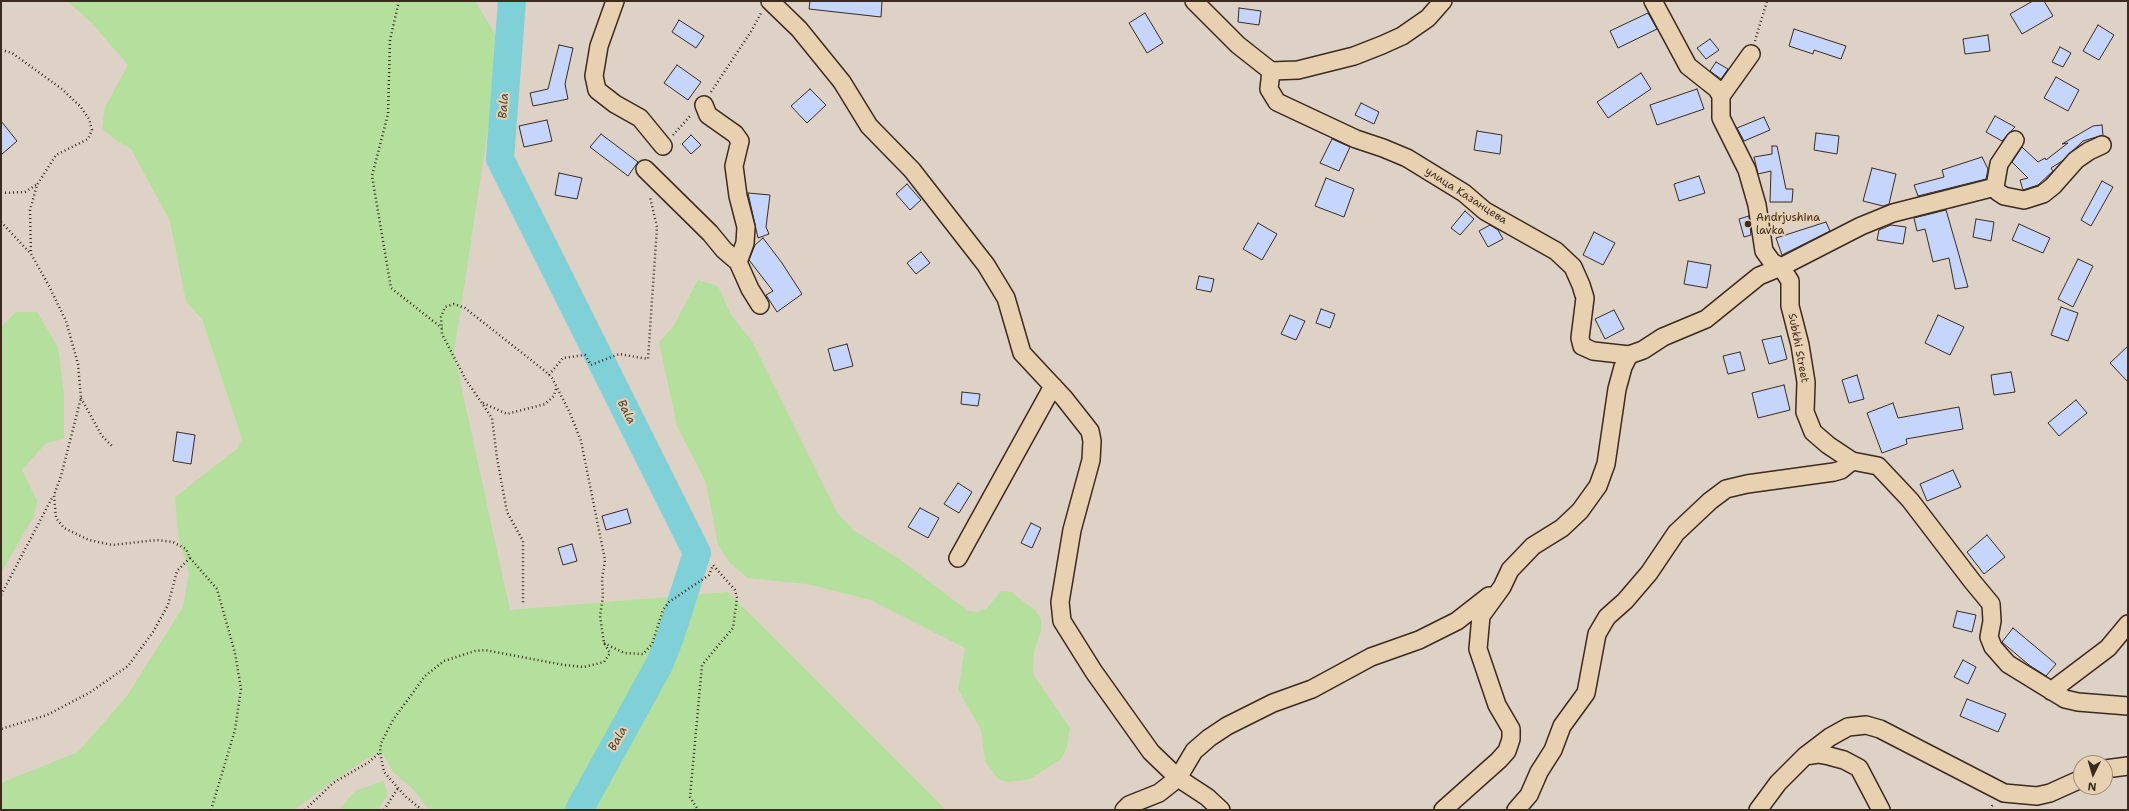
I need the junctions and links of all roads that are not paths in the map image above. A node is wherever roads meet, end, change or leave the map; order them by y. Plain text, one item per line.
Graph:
1 (615, 1) edge
2 (1194, 1) edge
3 (1443, 1) edge
4 (1653, 1) edge
5 (766, 4) edge
6 (1751, 54) road end
7 (1271, 71) junction
8 (1721, 96) junction
9 (704, 105) road end
10 (2015, 140) dead end
11 (2102, 145) dead end
12 (663, 146) road end
13 (645, 169) dead end
14 (1995, 187) junction
15 (738, 262) junction
16 (1781, 267) junction
17 (760, 305) dead end
18 (1629, 355) junction
19 (1053, 386) junction
20 (1852, 461) junction
21 (958, 558) dead end
22 (1502, 586) junction
23 (2128, 624) edge
24 (2051, 691) junction
25 (2128, 706) edge
26 (1805, 756) junction
27 (2128, 766) edge
28 (2113, 768) edge
29 (1178, 778) junction
30 (2073, 783) edge
31 (1124, 810) edge
32 (1221, 810) edge
33 (1443, 810) edge
34 (1516, 810) edge
35 (1758, 810) edge
36 (1881, 810) edge

1 - 12 street
2 - 7 street
3 - 7 street
4 - 8 street
5 - 19 street
6 - 8 street
7 - 18 street, улица Казанцева
8 - 16 street
9 - 15 street
10 - 14 street
11 - 14 street
13 - 15 street
14 - 16 street
15 - 17 street
16 - 18 street
16 - 20 street, Subkhi Street
18 - 22 street
19 - 21 street
19 - 29 street
20 - 24 street, Subkhi Street
20 - 34 street
22 - 29 street
22 - 33 street
23 - 24 street
24 - 25 street, Subkhi Street
26 - 30 street
26 - 35 street
26 - 36 street
27 - 28 street
29 - 31 street
29 - 32 street

